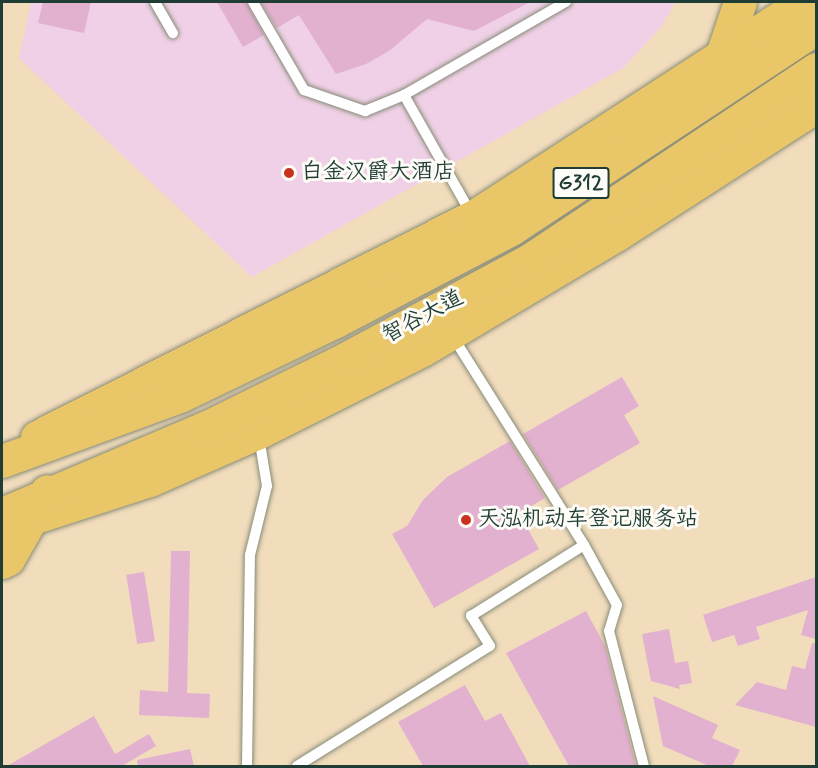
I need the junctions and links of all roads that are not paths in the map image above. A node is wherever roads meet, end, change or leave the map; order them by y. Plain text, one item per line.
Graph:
1 (155, 2) edge
2 (253, 2) edge
3 (566, 2) edge
4 (740, 2) edge
5 (804, 2) edge
6 (816, 28) edge
7 (173, 33) dead end
8 (721, 58) junction
9 (816, 69) edge
10 (404, 95) junction
11 (816, 106) edge
12 (473, 217) junction
13 (450, 333) junction
14 (259, 432) junction
15 (2, 456) edge
16 (2, 461) edge
17 (21, 511) edge
18 (584, 545) junction
19 (2, 562) edge
20 (247, 766) edge
21 (297, 766) edge
22 (644, 766) edge

1 - 7 lane
2 - 10 lane
3 - 10 lane
4 - 8 main road
5 - 8 main road
6 - 16 main road, 智谷大道 / G312
8 - 12 main road
9 - 17 main road, 智谷大道 / G312
10 - 12 lane
11 - 13 main road
12 - 15 main road
13 - 14 main road
13 - 18 lane
14 - 17 main road
14 - 20 lane
17 - 19 main road
18 - 21 lane
18 - 22 lane

